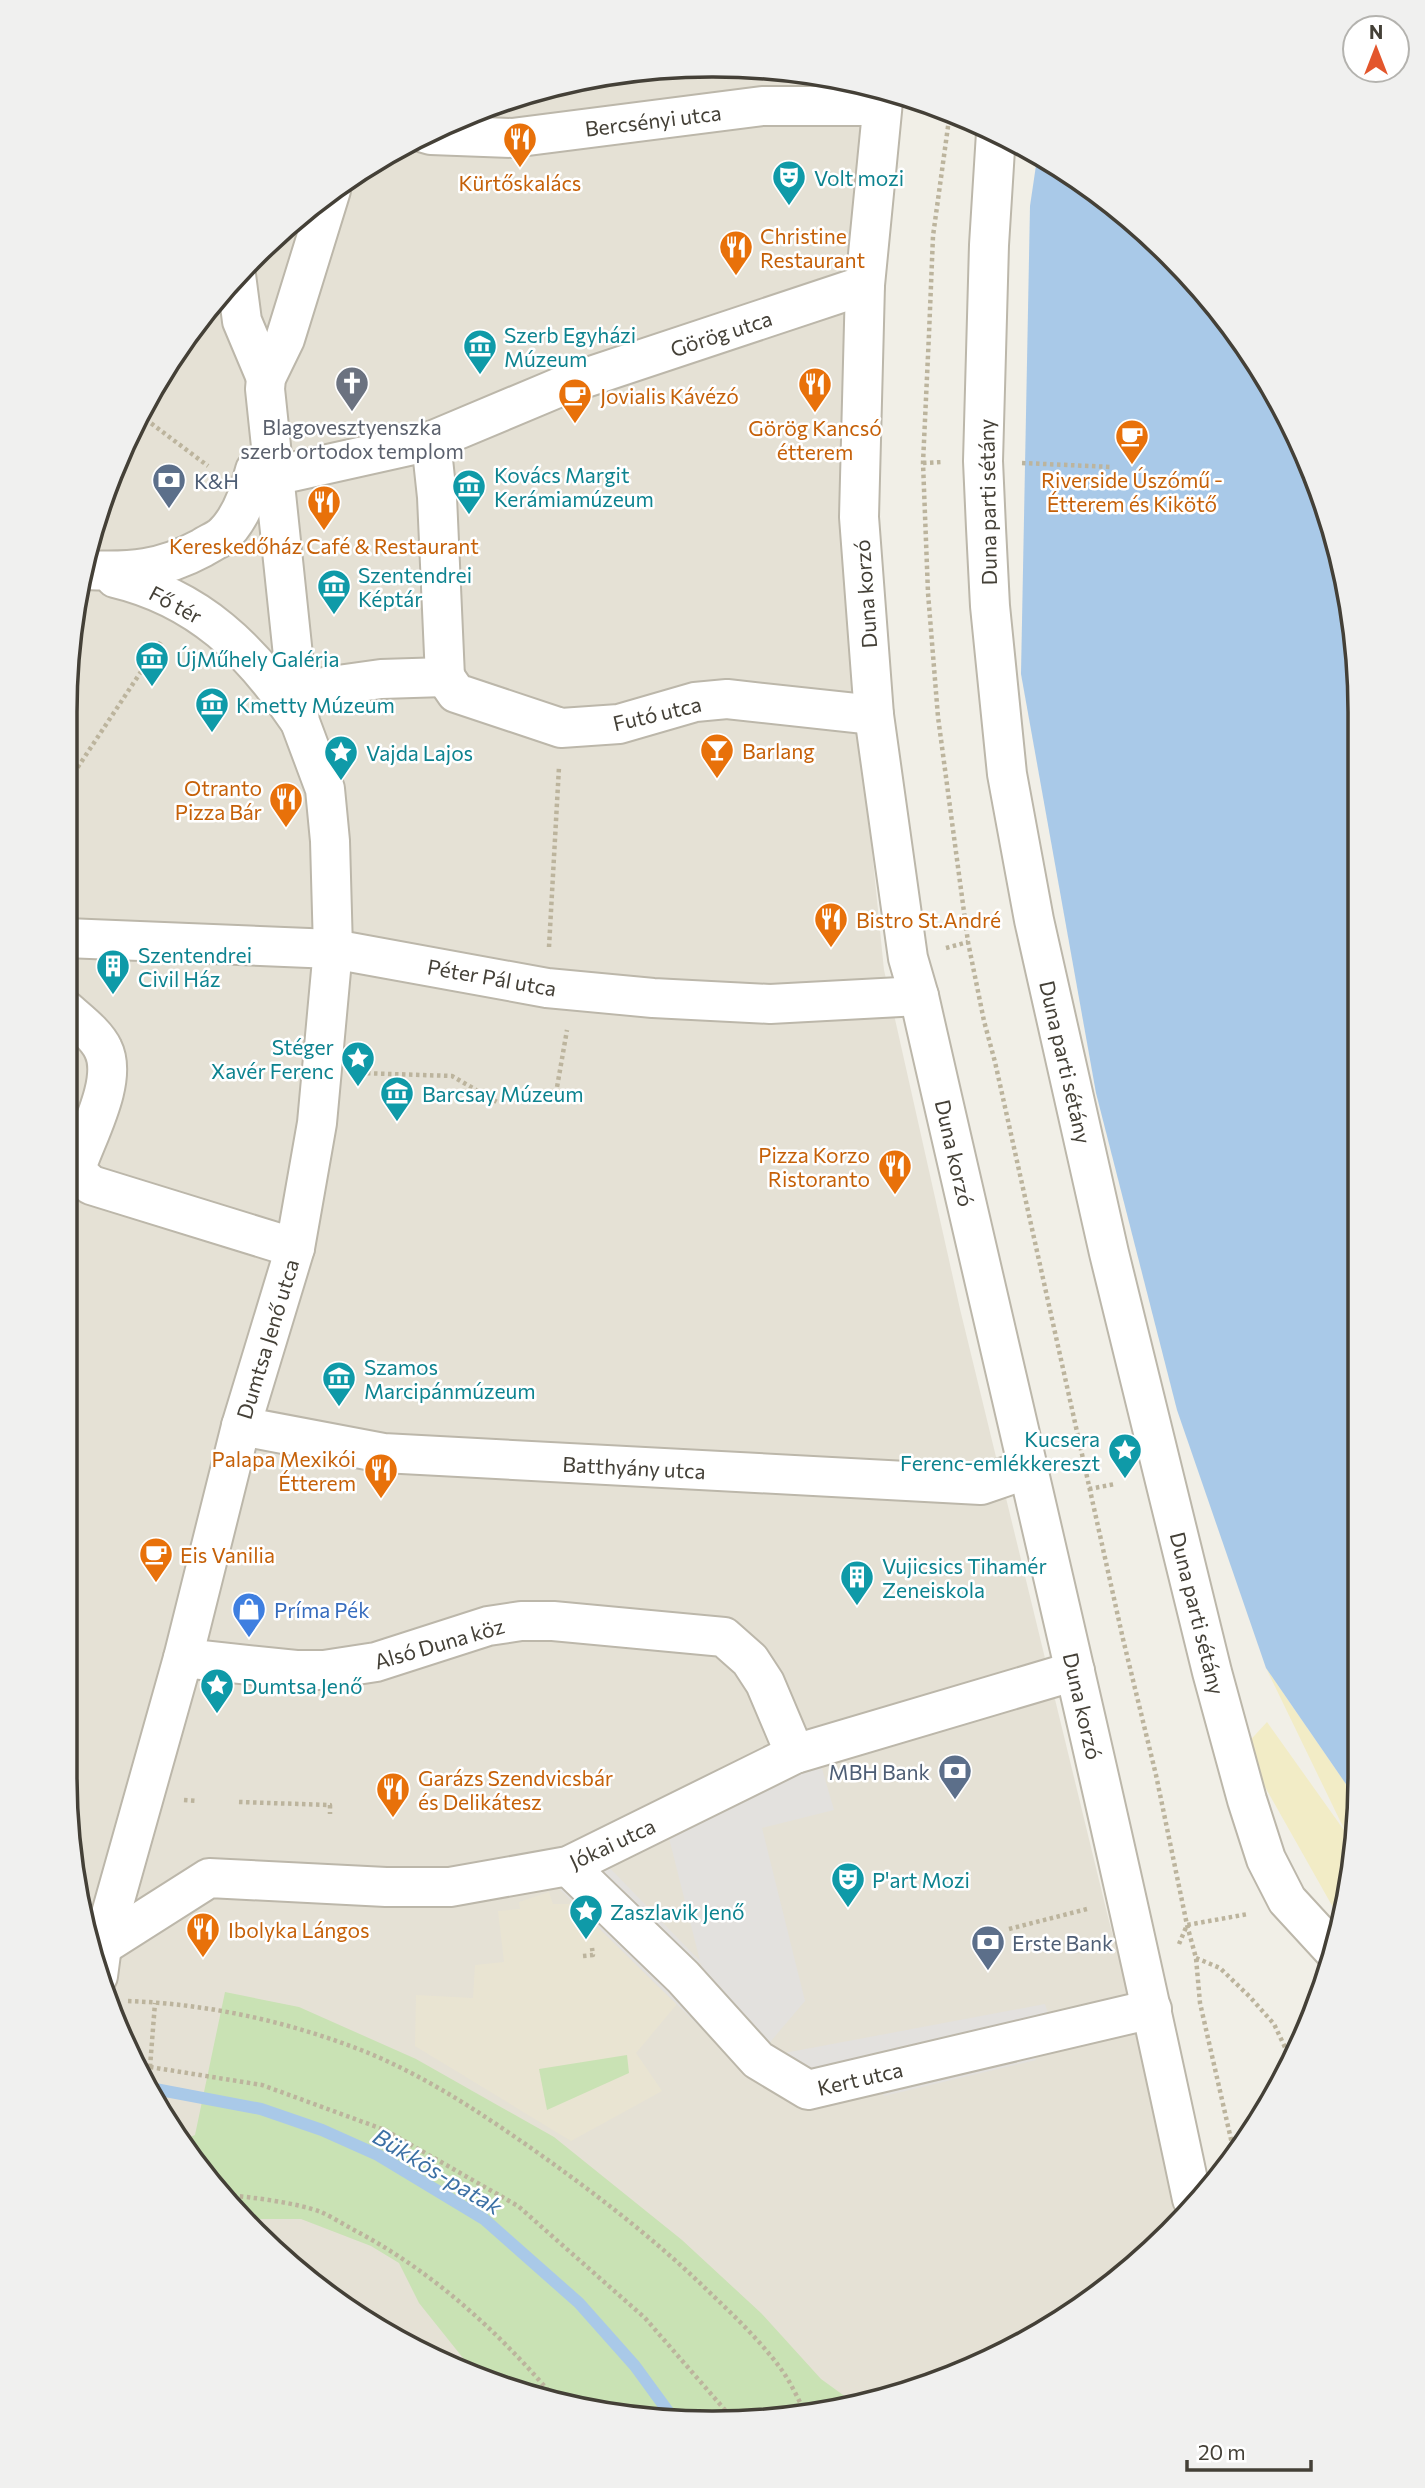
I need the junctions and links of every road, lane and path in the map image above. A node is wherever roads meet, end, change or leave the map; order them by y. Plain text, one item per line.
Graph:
1 (875, 99) edge
2 (883, 101) edge
3 (949, 122) edge
4 (449, 134) edge
5 (995, 144) edge
6 (325, 209) edge
7 (866, 285) junction
8 (238, 290) edge
9 (266, 395) junction
10 (148, 421) edge
11 (431, 441) junction
12 (983, 461) junction
13 (208, 466) dead end
14 (1112, 467) dead end
15 (274, 480) junction
16 (93, 571) edge
17 (93, 573) edge
18 (184, 605) junction
19 (445, 677) junction
20 (301, 698) junction
21 (874, 715) junction
22 (561, 728) junction
23 (77, 768) edge
24 (77, 938) edge
25 (333, 949) junction
26 (561, 989) junction
27 (919, 996) junction
28 (77, 1022) edge
29 (322, 1072) junction
30 (295, 1248) junction
31 (241, 1426) junction
32 (1028, 1469) junction
33 (1115, 1484) dead end
34 (1089, 1489) junction
35 (183, 1658) junction
36 (1075, 1671) junction
37 (795, 1754) junction
38 (239, 1802) dead end
39 (330, 1814) dead end
40 (568, 1867) junction
41 (1126, 1898) junction
42 (1236, 1916) dead end
43 (1187, 1925) junction
44 (1010, 1929) dead end
45 (591, 1937) dead end
46 (1325, 1942) edge
47 (583, 1956) dead end
48 (104, 1957) edge
49 (1196, 1958) junction
50 (106, 1962) edge
51 (108, 1969) edge
52 (155, 2003) junction
53 (1152, 2009) junction
54 (1286, 2049) edge
55 (146, 2064) edge
56 (148, 2067) edge
57 (1232, 2142) edge
58 (1191, 2194) edge
59 (236, 2196) edge
60 (547, 2389) edge
61 (801, 2405) edge
62 (725, 2411) edge

1 - 4 street, Bercsényi utca
2 - 7 street, Duna korzó
3 - 34 path
5 - 12 street, Duna parti sétány
6 - 9 street, Fő tér
7 - 11 street, Görög utca
7 - 21 street, Duna korzó
8 - 9 street
9 - 15 street, Fő tér
10 - 13 path
11 - 15 street, Görög utca
11 - 19 street
12 - 14 path
12 - 46 street, Duna parti sétány
15 - 16 street, Fő tér
15 - 20 street, Fő tér
17 - 18 street, Fő tér
18 - 20 street, Fő tér
18 - 23 path
19 - 20 street
19 - 22 street, Futó utca
20 - 25 street, Dumtsa Jenő utca
21 - 22 street, Futó utca
21 - 27 street, Duna korzó
22 - 26 path
24 - 25 street, Péter Pál utca
25 - 26 street, Péter Pál utca
25 - 29 street, Dumtsa Jenő utca
26 - 27 street, Péter Pál utca
26 - 29 path
27 - 32 street, Duna korzó
28 - 30 street
29 - 30 street, Dumtsa Jenő utca
30 - 31 street, Dumtsa Jenő utca
31 - 32 street, Batthyány utca
31 - 35 street, Dumtsa Jenő utca
32 - 36 street, Duna korzó
33 - 34 path
34 - 43 path
35 - 37 street, Alsó Duna köz
35 - 48 street, Dumtsa Jenő utca
36 - 37 street, Jókai utca
36 - 41 street, Duna korzó
37 - 40 street, Jókai utca
38 - 39 path
40 - 50 street, Jókai utca
40 - 53 street, Kert utca
41 - 44 path
41 - 53 street, Duna korzó
42 - 43 path
43 - 49 path
45 - 47 path
49 - 54 path
49 - 57 path
51 - 52 path
52 - 55 path
52 - 61 path
53 - 58 street, Duna korzó
56 - 62 path
59 - 60 path

